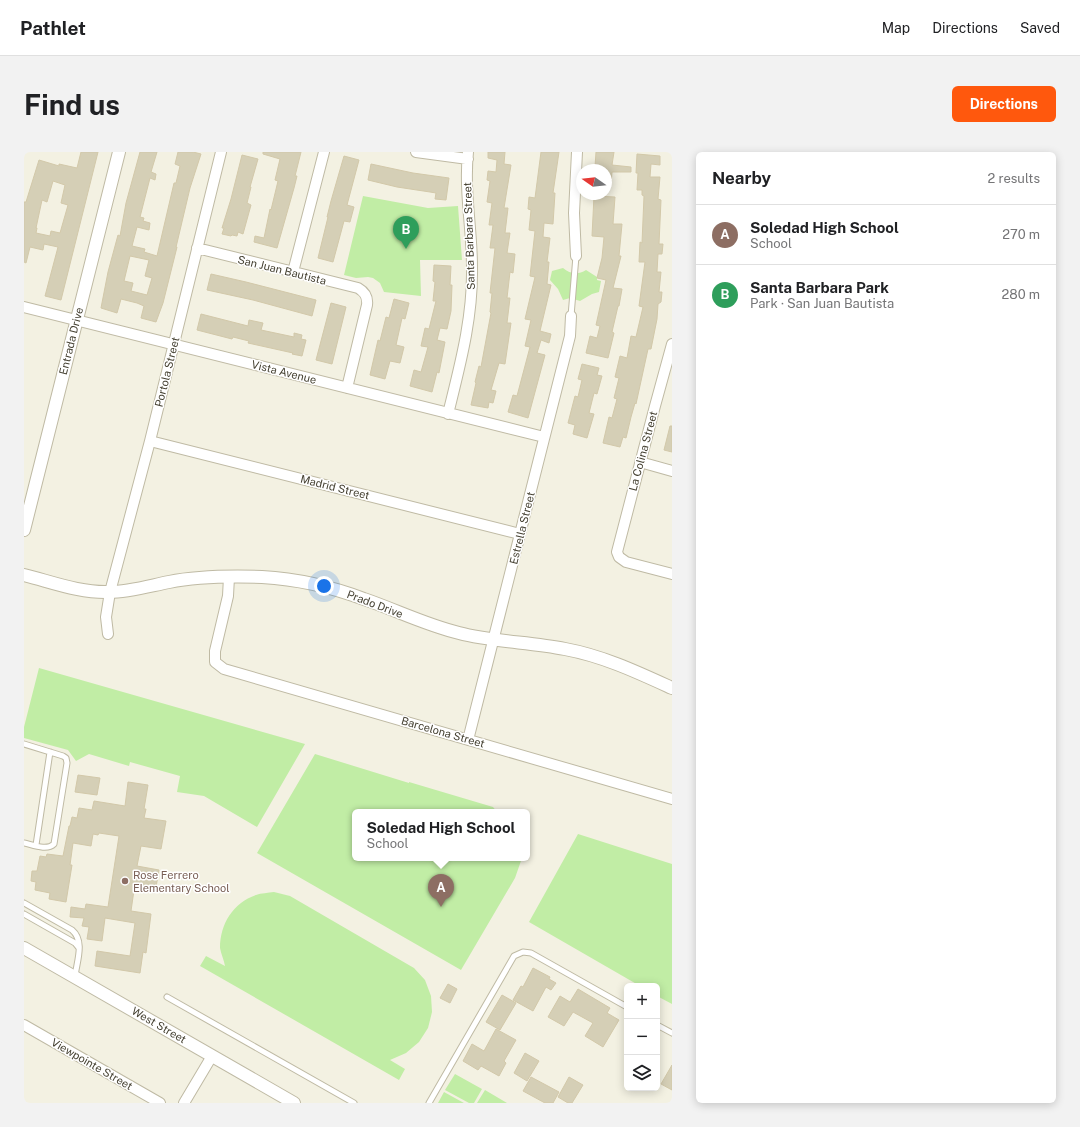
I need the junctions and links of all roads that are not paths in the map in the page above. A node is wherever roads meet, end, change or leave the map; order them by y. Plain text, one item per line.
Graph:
1 (119, 152) edge
2 (221, 152) edge
3 (324, 152) edge
4 (416, 152) edge
5 (577, 152) edge
6 (468, 155) edge
7 (197, 248) junction
8 (576, 256) joint
9 (293, 272) junction
10 (24, 307) edge
11 (571, 316) joint
12 (76, 320) junction
13 (174, 344) junction
14 (672, 344) edge
15 (347, 388) junction
16 (448, 414) junction
17 (544, 438) junction
18 (150, 441) junction
19 (640, 462) junction
20 (672, 471) edge
21 (24, 530) edge
22 (520, 534) junction
23 (672, 574) edge
24 (24, 575) edge
25 (229, 577) junction
26 (110, 592) junction
27 (108, 634) dead end
28 (494, 640) junction
29 (672, 688) edge
30 (468, 740) junction
31 (24, 744) edge
32 (50, 752) junction
33 (672, 799) edge
34 (24, 844) edge
35 (36, 845) junction
36 (24, 903) edge
37 (24, 914) edge
38 (24, 948) edge
39 (79, 949) junction
40 (75, 977) junction
41 (167, 996) dead end
42 (624, 1006) edge
43 (24, 1025) edge
44 (660, 1027) edge
45 (672, 1033) edge
46 (212, 1056) junction
47 (160, 1103) edge
48 (184, 1103) edge
49 (294, 1103) edge
50 (354, 1103) edge
51 (429, 1103) edge

1 - 12 street, Entrada Drive
2 - 7 street, Portola Street
3 - 9 street
4 - 6 street
5 - 8 street
6 - 16 street, Santa Barbara Street
7 - 9 street, San Juan Bautista
7 - 13 street, Portola Street
8 - 11 lane
9 - 15 street, San Juan Bautista
10 - 12 street, Vista Avenue
11 - 17 street, Estrella Street
12 - 13 street, Vista Avenue
12 - 21 street, Entrada Drive
13 - 15 street, Vista Avenue
13 - 18 street, Portola Street
14 - 19 street, La Colina Street
15 - 16 street, Vista Avenue
16 - 17 street, Vista Avenue
17 - 22 street, Estrella Street
18 - 22 street, Madrid Street
18 - 26 street, Portola Street
19 - 20 street
19 - 23 street, La Colina Street
22 - 28 street, Estrella Street
24 - 26 street, Prado Drive
25 - 26 street, Prado Drive
25 - 28 street, Prado Drive
25 - 30 street, Barcelona Street
26 - 27 street, Portola Street
28 - 29 street, Prado Drive
28 - 30 street, Estrella Street
30 - 33 street, Barcelona Street
31 - 32 lane
32 - 35 lane
32 - 35 lane
34 - 35 lane
36 - 39 lane
37 - 39 lane
38 - 40 street, West Street
39 - 40 lane
40 - 46 street, West Street
41 - 50 lane
42 - 51 lane
43 - 47 street, Viewpointe Street
44 - 45 lane
46 - 48 street
46 - 49 street, West Street

